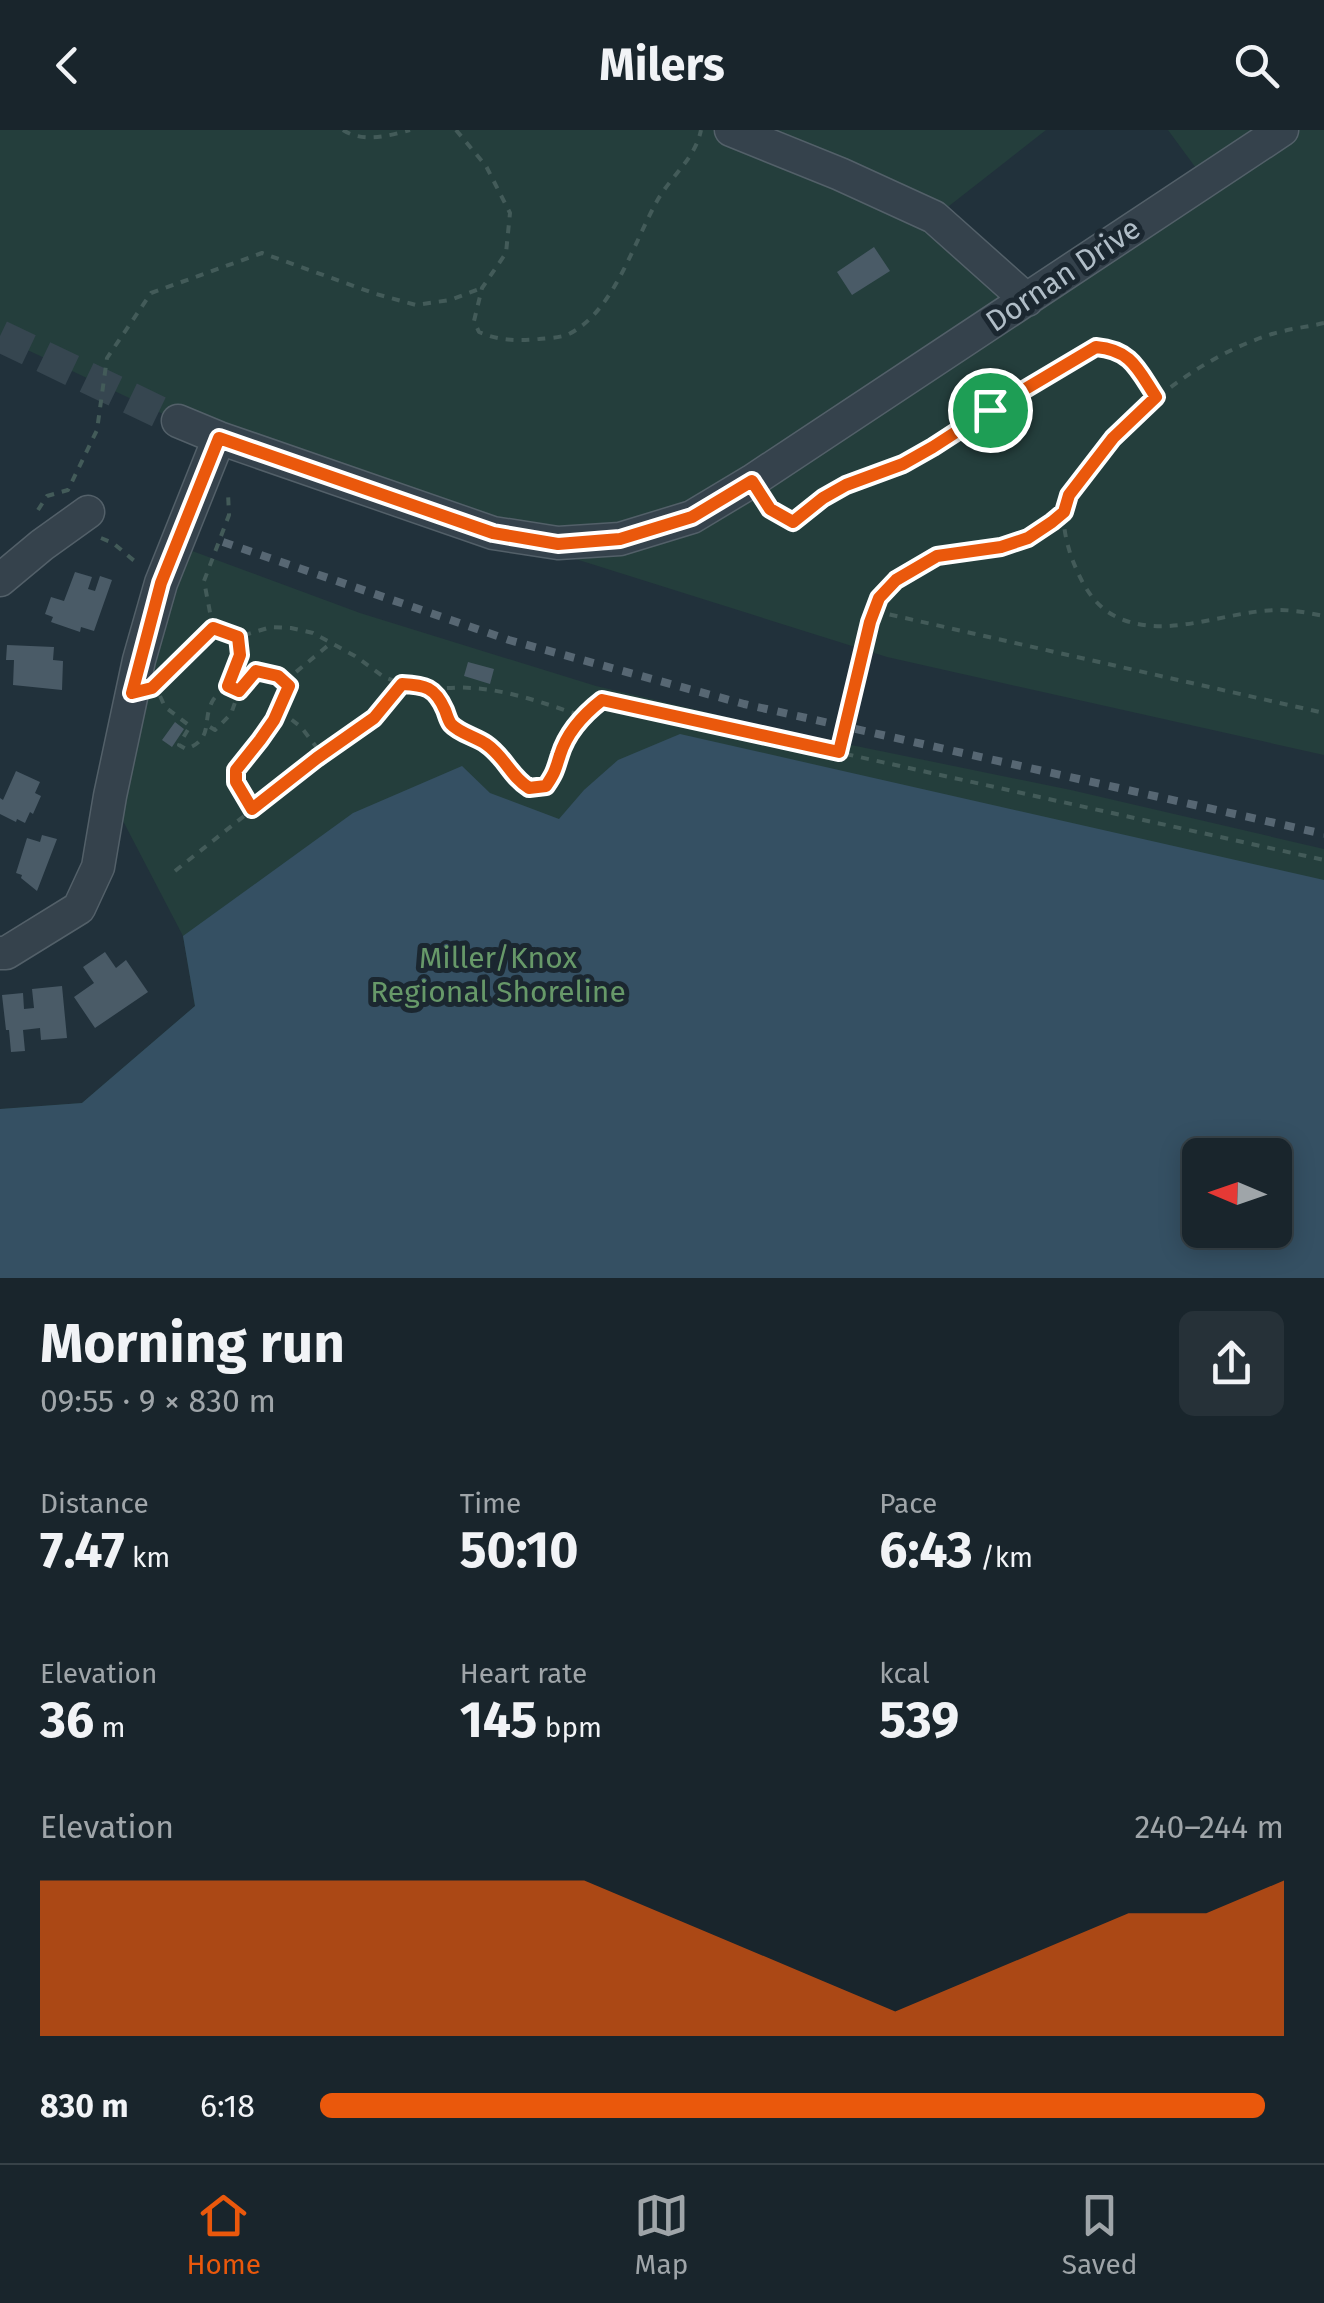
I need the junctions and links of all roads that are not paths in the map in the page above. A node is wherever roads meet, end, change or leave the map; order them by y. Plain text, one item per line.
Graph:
1 (731, 130) edge
2 (1282, 130) edge
3 (1027, 300) junction
4 (178, 421) tunnel mouth
5 (219, 438) junction
6 (66, 528) road end
7 (0, 580) edge
8 (0, 954) edge

1 - 3 street
2 - 3 street, Dornan Drive
3 - 5 street, Dornan Drive
4 - 5 street, Dornan Drive
5 - 8 street
6 - 7 street

